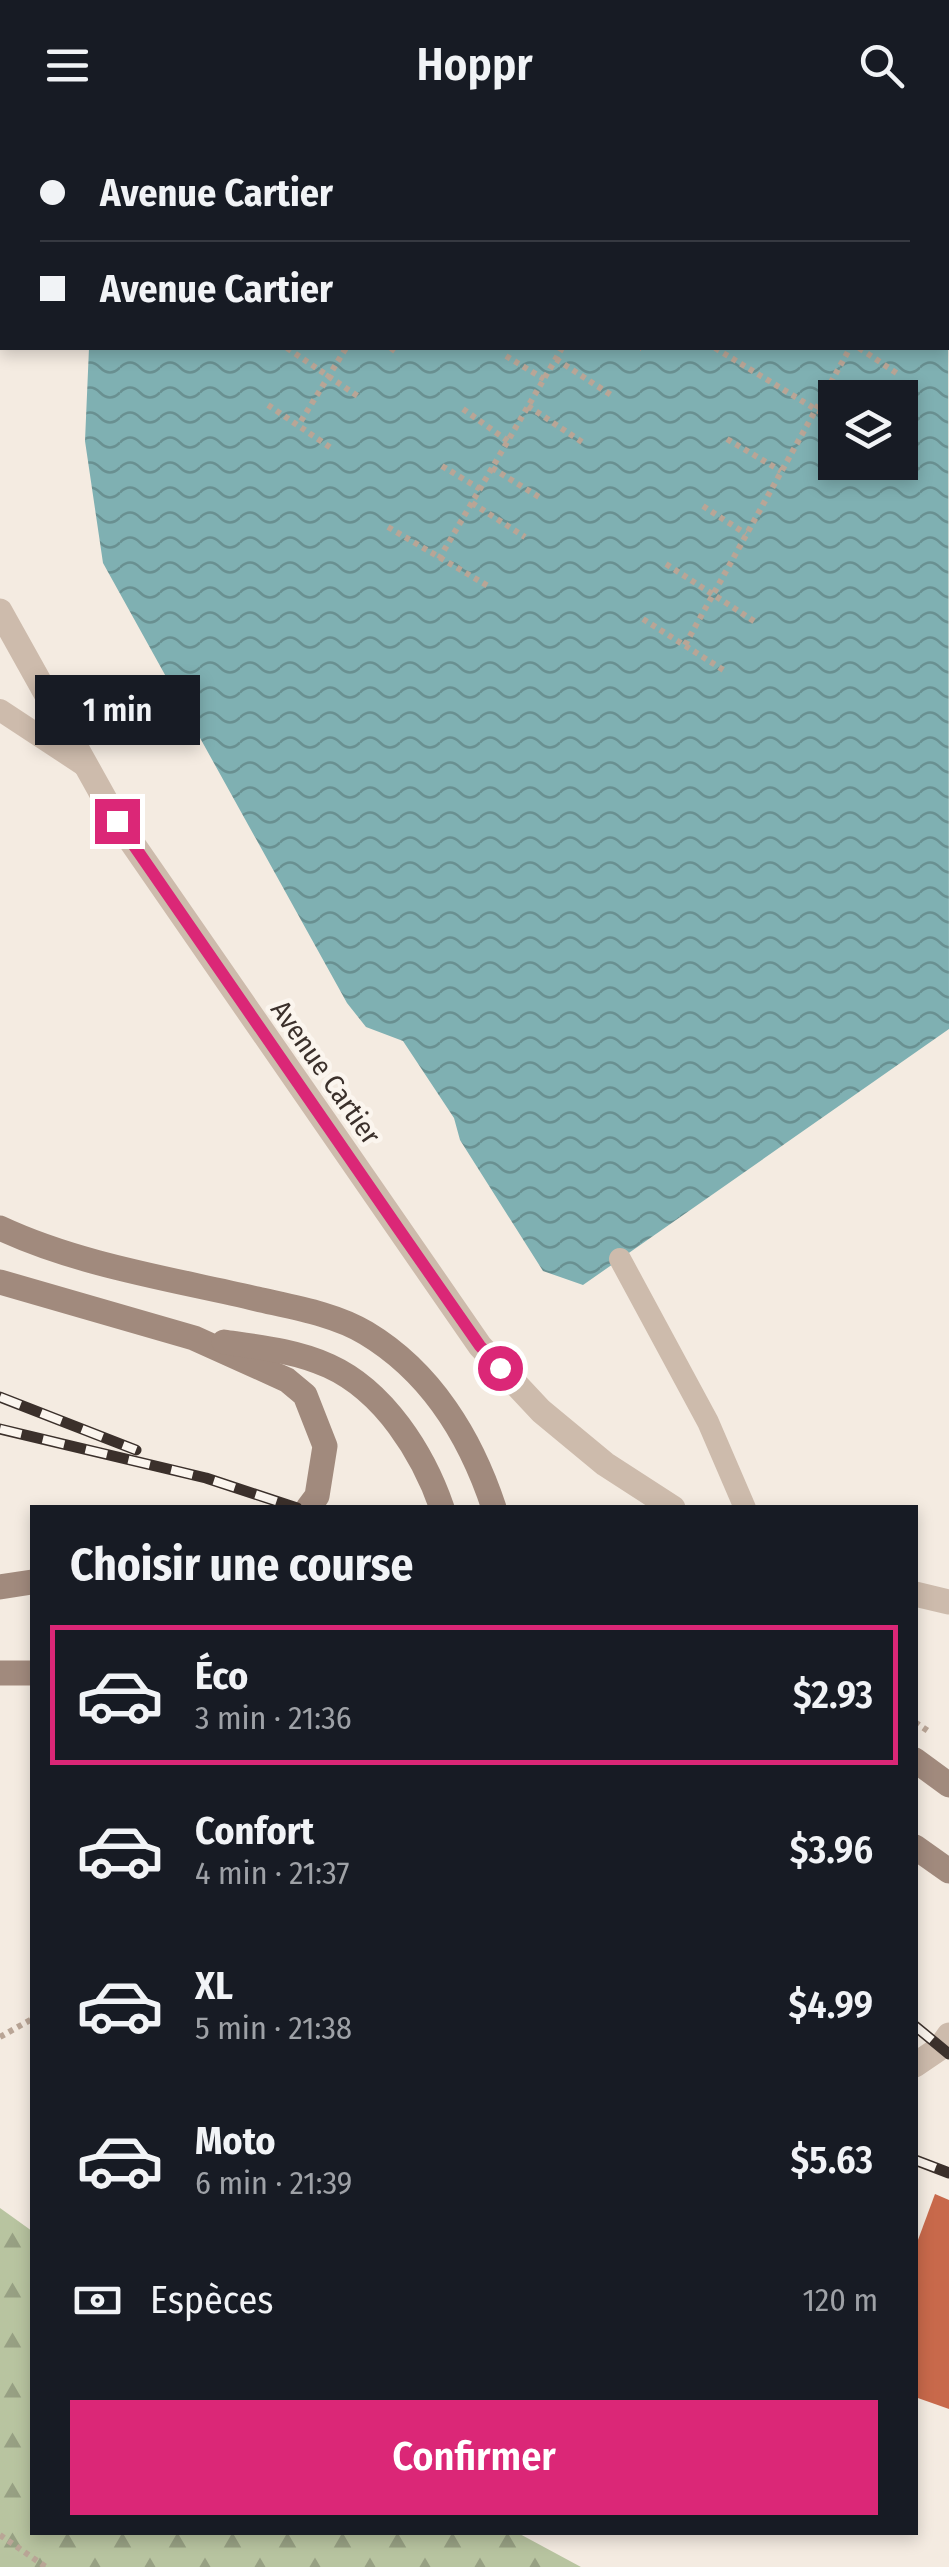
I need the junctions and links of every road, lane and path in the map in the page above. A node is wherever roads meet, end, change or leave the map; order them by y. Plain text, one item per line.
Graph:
1 (290, 350) edge
2 (345, 350) edge
3 (561, 350) edge
4 (718, 350) edge
5 (849, 350) edge
6 (862, 350) edge
7 (506, 356) dead end
8 (556, 359) junction
9 (898, 374) dead end
10 (544, 378) junction
11 (611, 395) dead end
12 (359, 397) dead end
13 (268, 405) dead end
14 (528, 406) junction
15 (463, 409) dead end
16 (818, 411) edge
17 (301, 421) dead end
18 (727, 439) dead end
19 (508, 441) junction
20 (582, 442) dead end
21 (334, 450) dead end
22 (442, 466) dead end
23 (492, 468) junction
24 (782, 471) junction
25 (480, 489) junction
26 (540, 497) dead end
27 (472, 503) junction
28 (703, 506) dead end
29 (388, 527) dead end
30 (746, 534) junction
31 (524, 537) dead end
32 (439, 559) dead end
33 (666, 564) dead end
34 (488, 586) dead end
35 (0, 611) edge
36 (642, 619) dead end
37 (757, 623) dead end
38 (685, 645) dead end
39 (725, 672) dead end
40 (0, 710) edge
41 (88, 768) junction
42 (0, 1228) edge
43 (620, 1259) dead end
44 (0, 1282) edge
45 (194, 1338) junction
46 (310, 1505) edge
47 (441, 1505) edge
48 (493, 1505) edge
49 (668, 1505) edge
50 (745, 1505) edge
51 (30, 1583) edge
52 (0, 1591) edge
53 (30, 1594) edge
54 (918, 1595) edge
55 (949, 1602) edge
56 (0, 1672) edge
57 (30, 1672) edge
58 (918, 1762) edge
59 (949, 1784) edge
60 (918, 1849) edge
61 (949, 1871) edge
62 (30, 2019) edge
63 (949, 2035) edge
64 (0, 2037) edge
65 (918, 2063) edge
66 (0, 2535) edge
67 (46, 2567) edge

1 - 12 path
2 - 17 path
3 - 8 path
4 - 16 path
5 - 24 path
6 - 9 path
7 - 10 path
8 - 10 path
8 - 11 path
10 - 14 path
13 - 21 path
14 - 19 path
14 - 20 path
15 - 19 path
18 - 24 path
19 - 23 path
22 - 25 path
23 - 25 path
23 - 26 path
24 - 30 path
25 - 27 path
27 - 31 path
27 - 32 path
28 - 30 path
29 - 34 path
30 - 38 path
33 - 37 path
35 - 41 street, Avenue Cartier
36 - 39 path
40 - 41 lane
41 - 49 street, Avenue Cartier
42 - 48 main road
43 - 50 lane
44 - 45 main road
45 - 46 main road
45 - 47 main road
51 - 52 main road
52 - 53 main road
54 - 55 street
56 - 57 main road
58 - 59 main road
60 - 61 main road
62 - 64 path
63 - 65 street
66 - 67 path

